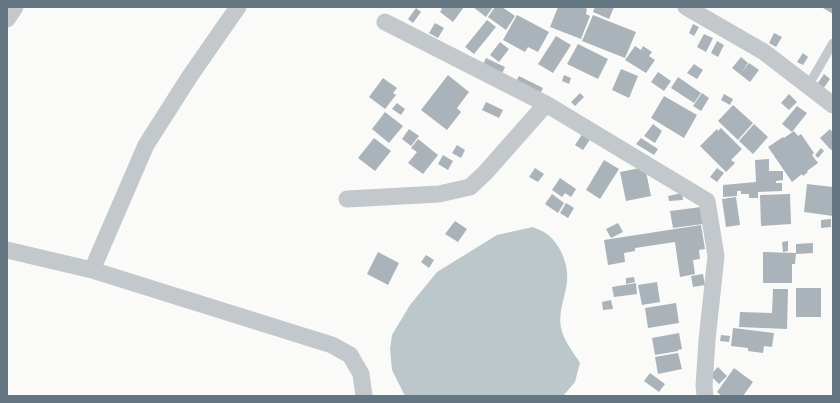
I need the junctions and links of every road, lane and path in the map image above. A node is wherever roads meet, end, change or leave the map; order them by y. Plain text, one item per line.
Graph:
1 (15, 7) edge
2 (238, 7) edge
3 (686, 7) edge
4 (7, 19) edge
5 (385, 22) dead end
6 (833, 43) edge
7 (808, 86) junction
8 (546, 104) junction
9 (833, 105) edge
10 (347, 199) dead end
11 (7, 250) edge
12 (92, 270) junction
13 (364, 396) edge
14 (705, 396) edge

1 - 4 street
2 - 12 street
3 - 7 street
5 - 8 street
6 - 7 lane
7 - 9 street
8 - 10 street
8 - 14 street
11 - 12 street
12 - 13 street

